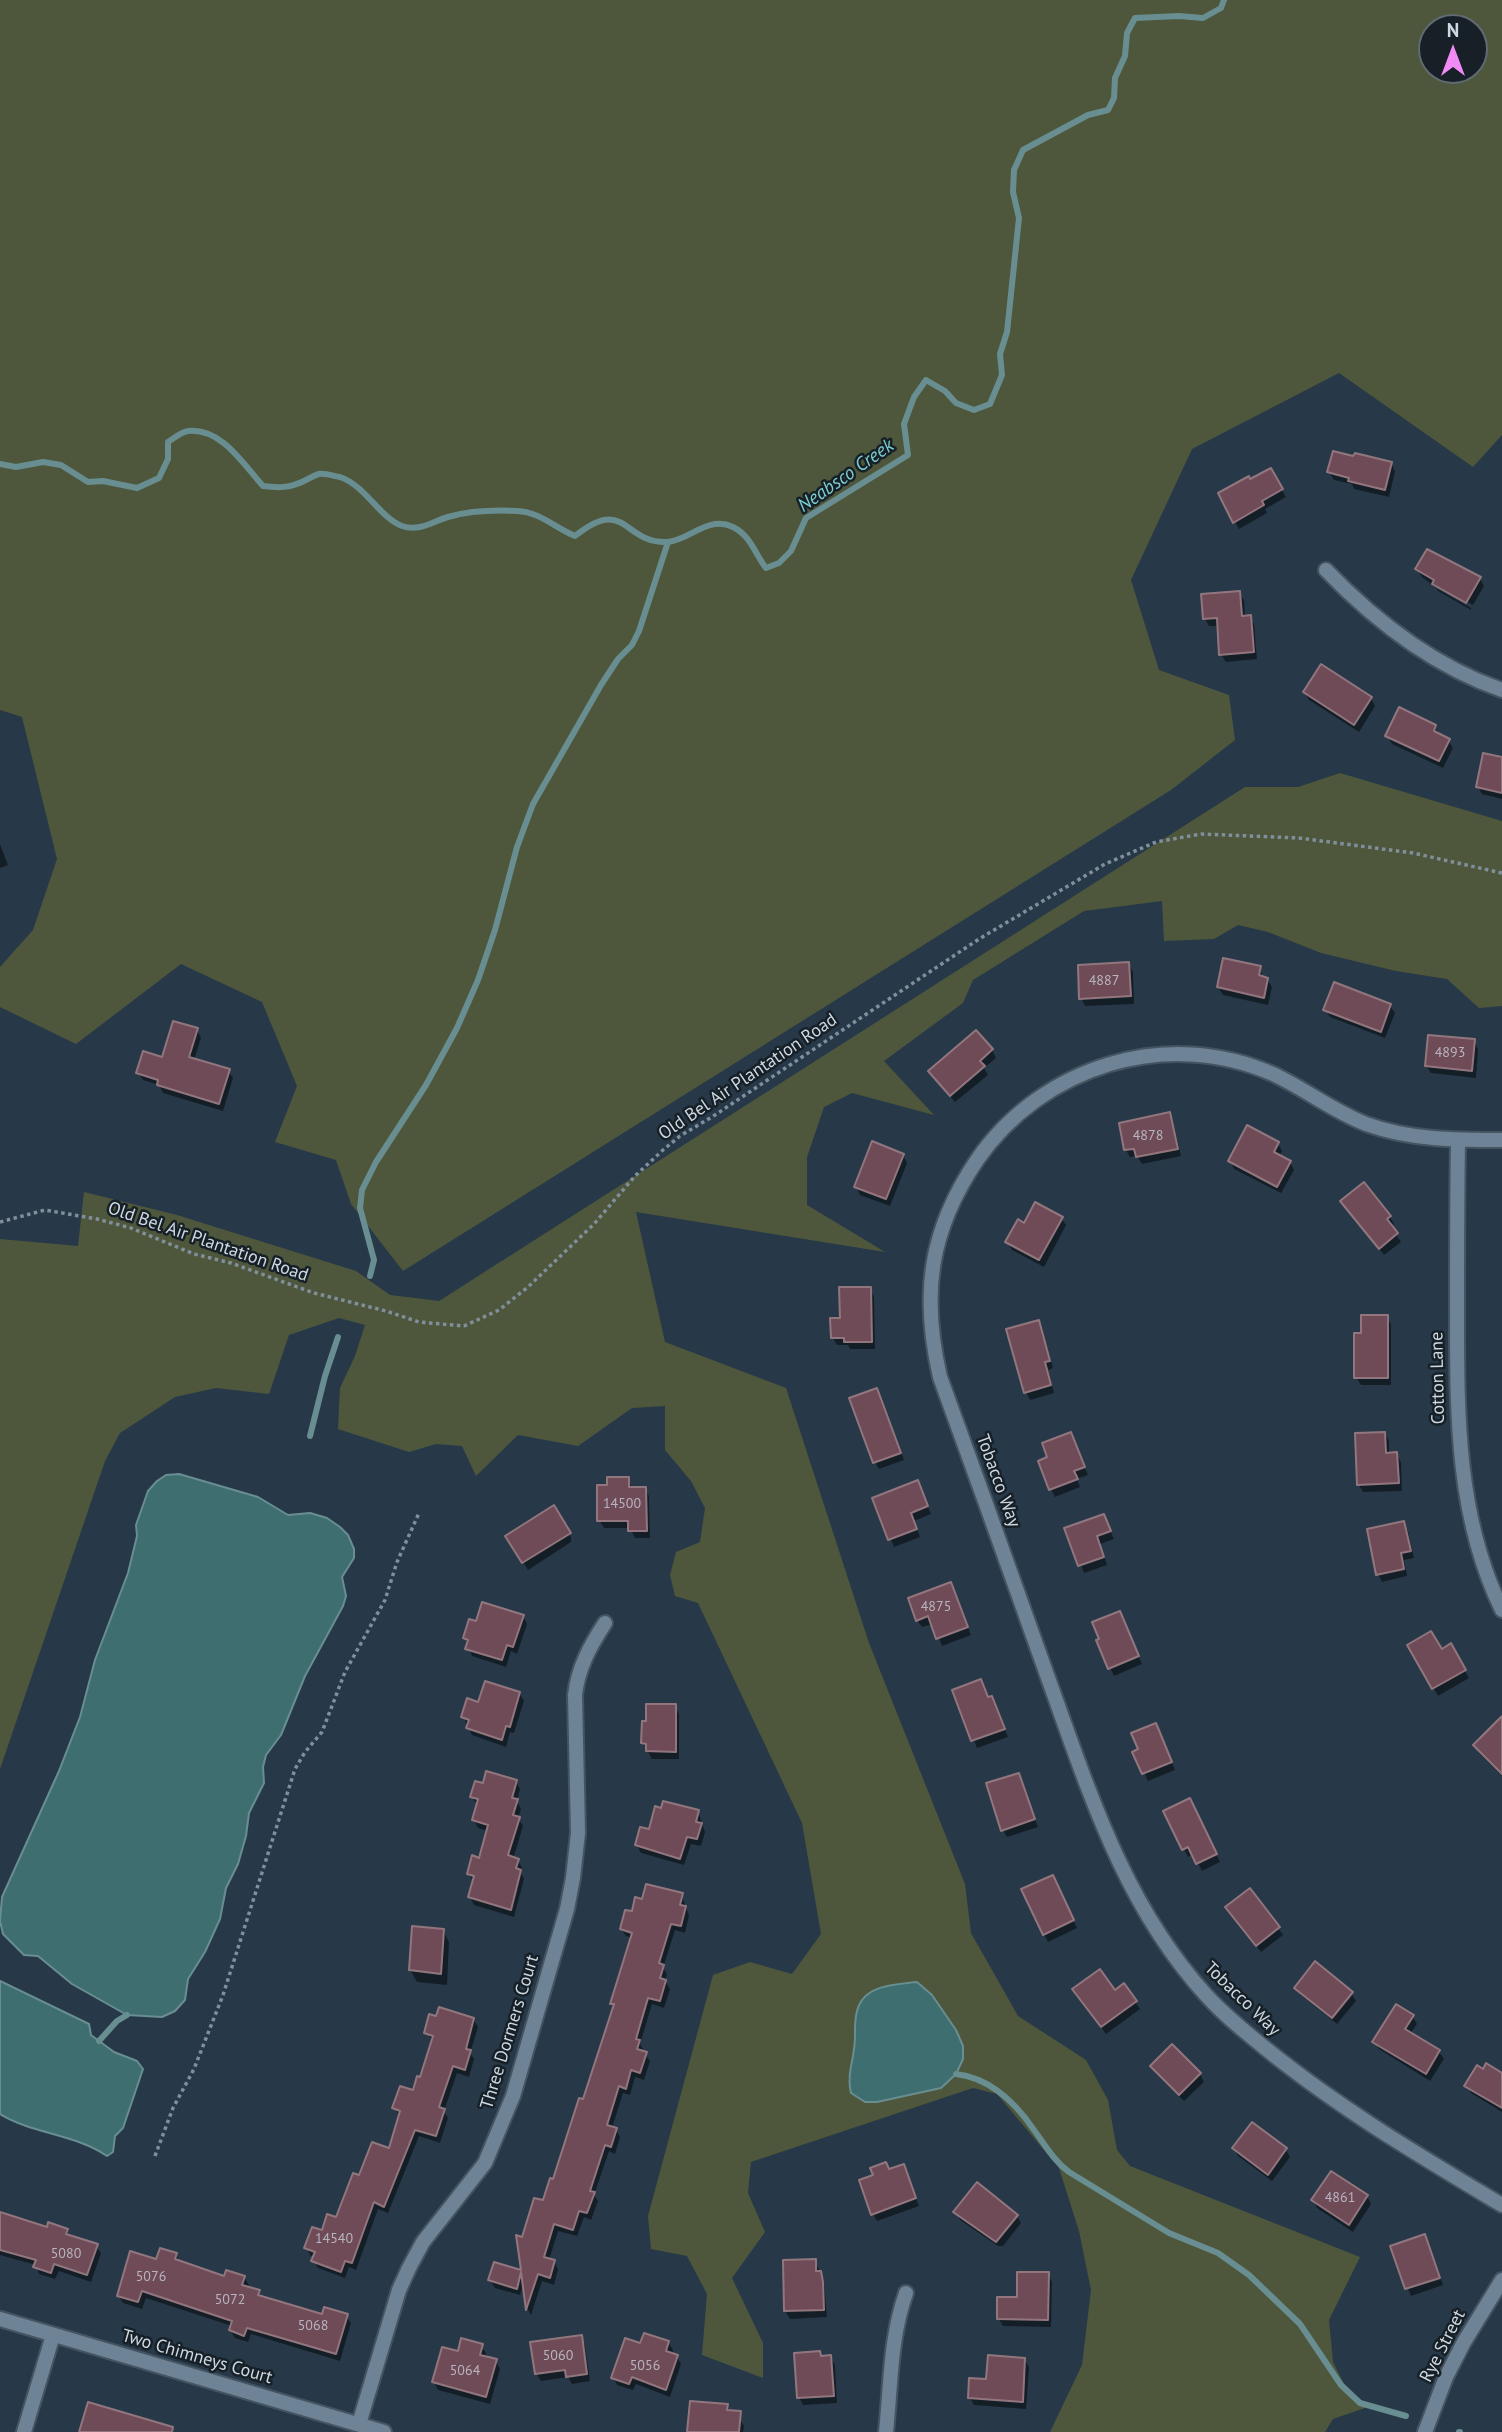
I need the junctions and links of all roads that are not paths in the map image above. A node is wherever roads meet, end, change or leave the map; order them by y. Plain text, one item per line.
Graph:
1 (1326, 570) dead end
2 (1502, 690) edge
3 (1458, 1140) junction
4 (1502, 1140) edge
5 (1502, 1610) edge
6 (605, 1623) dead end
7 (1502, 2205) edge
8 (1502, 2280) edge
9 (906, 2293) dead end
10 (0, 2319) edge
11 (53, 2335) junction
12 (359, 2424) junction
13 (24, 2432) edge
14 (384, 2432) edge
15 (886, 2432) edge
16 (1425, 2432) edge

1 - 2 street
3 - 4 street, Tobacco Way
3 - 5 street, Cotton Lane
3 - 7 street, Tobacco Way
6 - 12 street, Three Dormers Court
8 - 16 street, Rye Street
9 - 15 street
10 - 11 street, Two Chimneys Court
11 - 12 street, Two Chimneys Court
11 - 13 street
12 - 14 street, Two Chimneys Court

